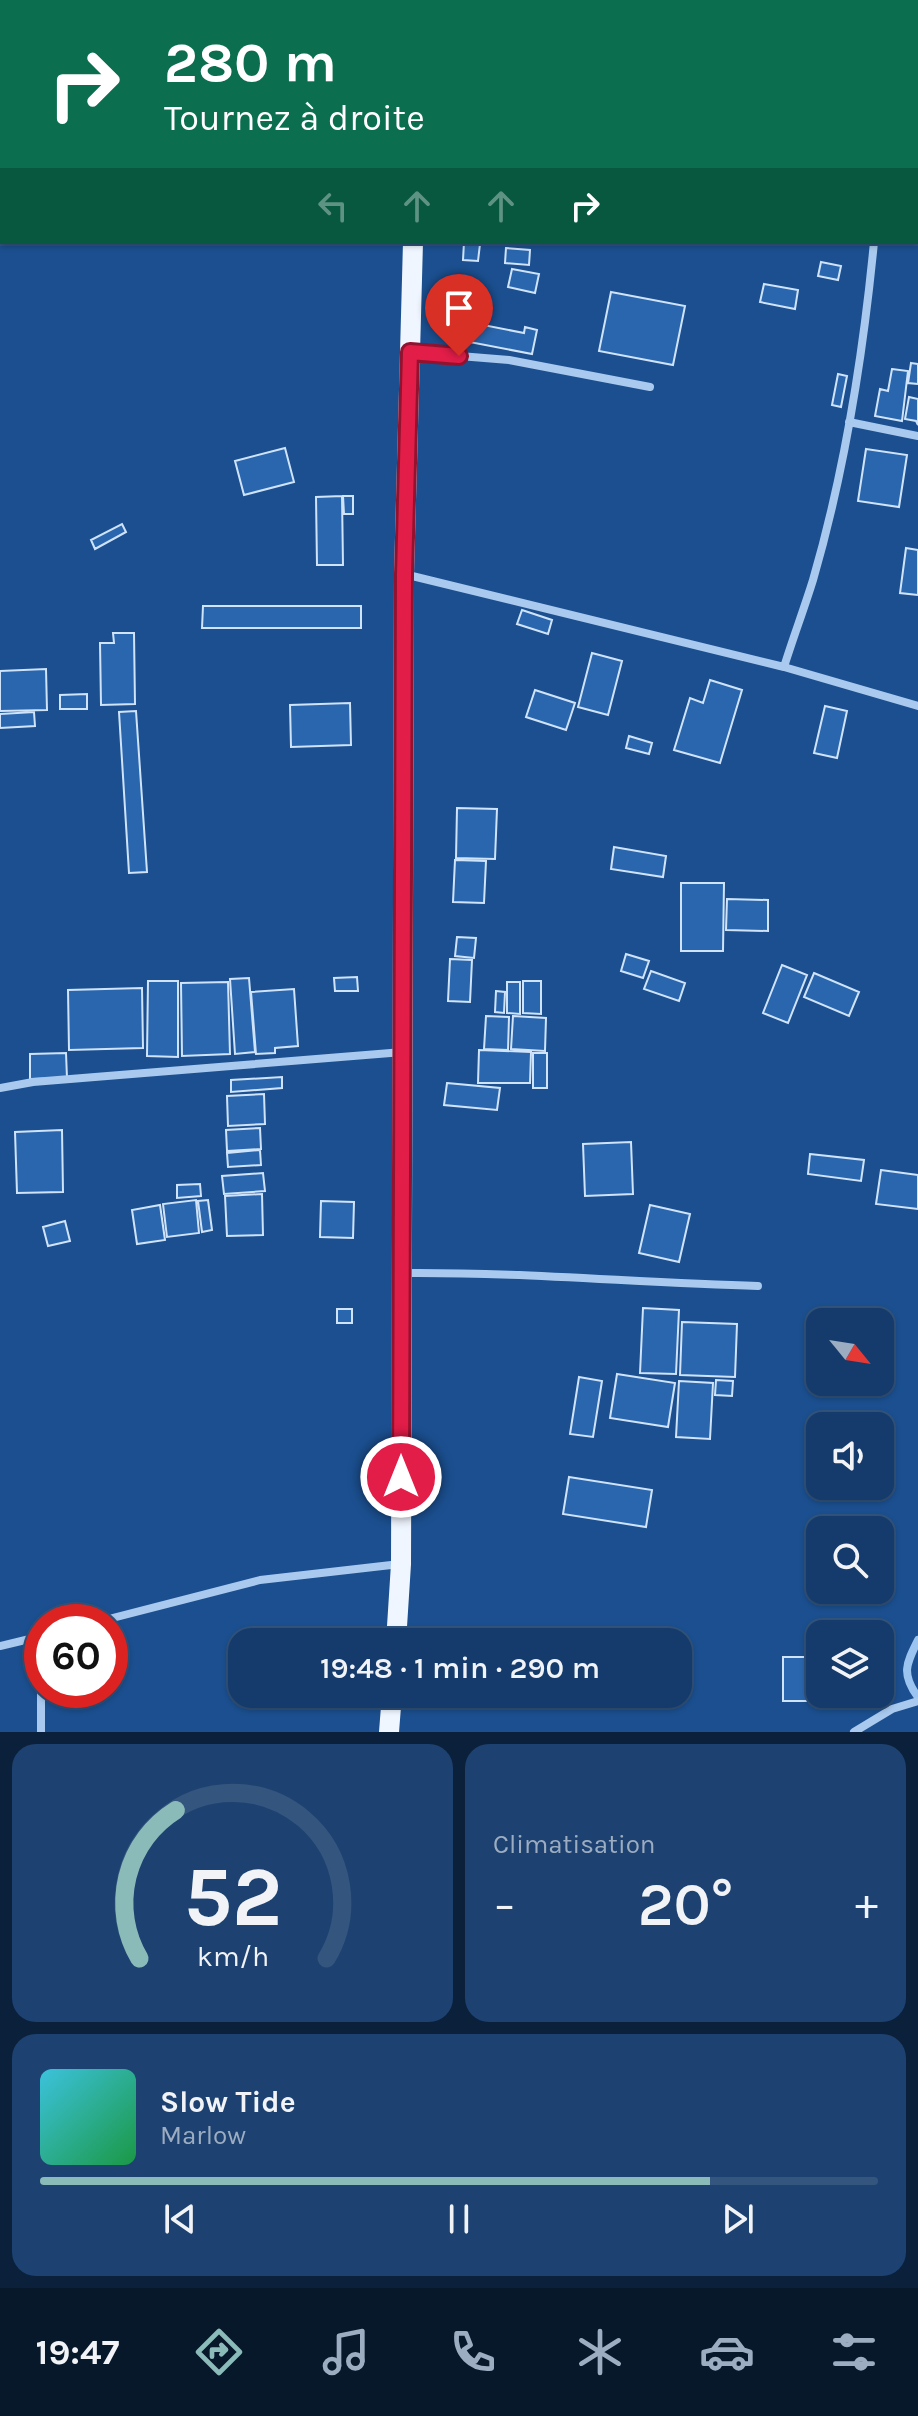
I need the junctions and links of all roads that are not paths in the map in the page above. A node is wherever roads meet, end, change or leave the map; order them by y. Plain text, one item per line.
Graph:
1 (413, 244) edge
2 (874, 244) edge
3 (410, 352) junction
4 (650, 387) dead end
5 (849, 422) junction
6 (918, 436) edge
7 (404, 574) junction
8 (784, 667) junction
9 (918, 706) edge
10 (404, 1052) junction
11 (0, 1088) edge
12 (402, 1273) junction
13 (758, 1286) dead end
14 (401, 1564) junction
15 (128, 1614) edge
16 (397, 1628) edge
17 (24, 1640) edge
18 (0, 1646) edge
19 (918, 1701) edge
20 (41, 1708) edge
21 (391, 1708) edge
22 (41, 1732) edge
23 (389, 1732) edge
24 (854, 1732) edge

1 - 3 main road
2 - 5 street
3 - 4 street
3 - 7 main road
5 - 6 street
5 - 8 street
7 - 8 street
7 - 10 main road
8 - 9 street
10 - 11 street
10 - 12 main road
12 - 13 street
12 - 14 main road
14 - 15 street
14 - 16 main road
17 - 18 street
19 - 24 street
20 - 22 street
21 - 23 main road

